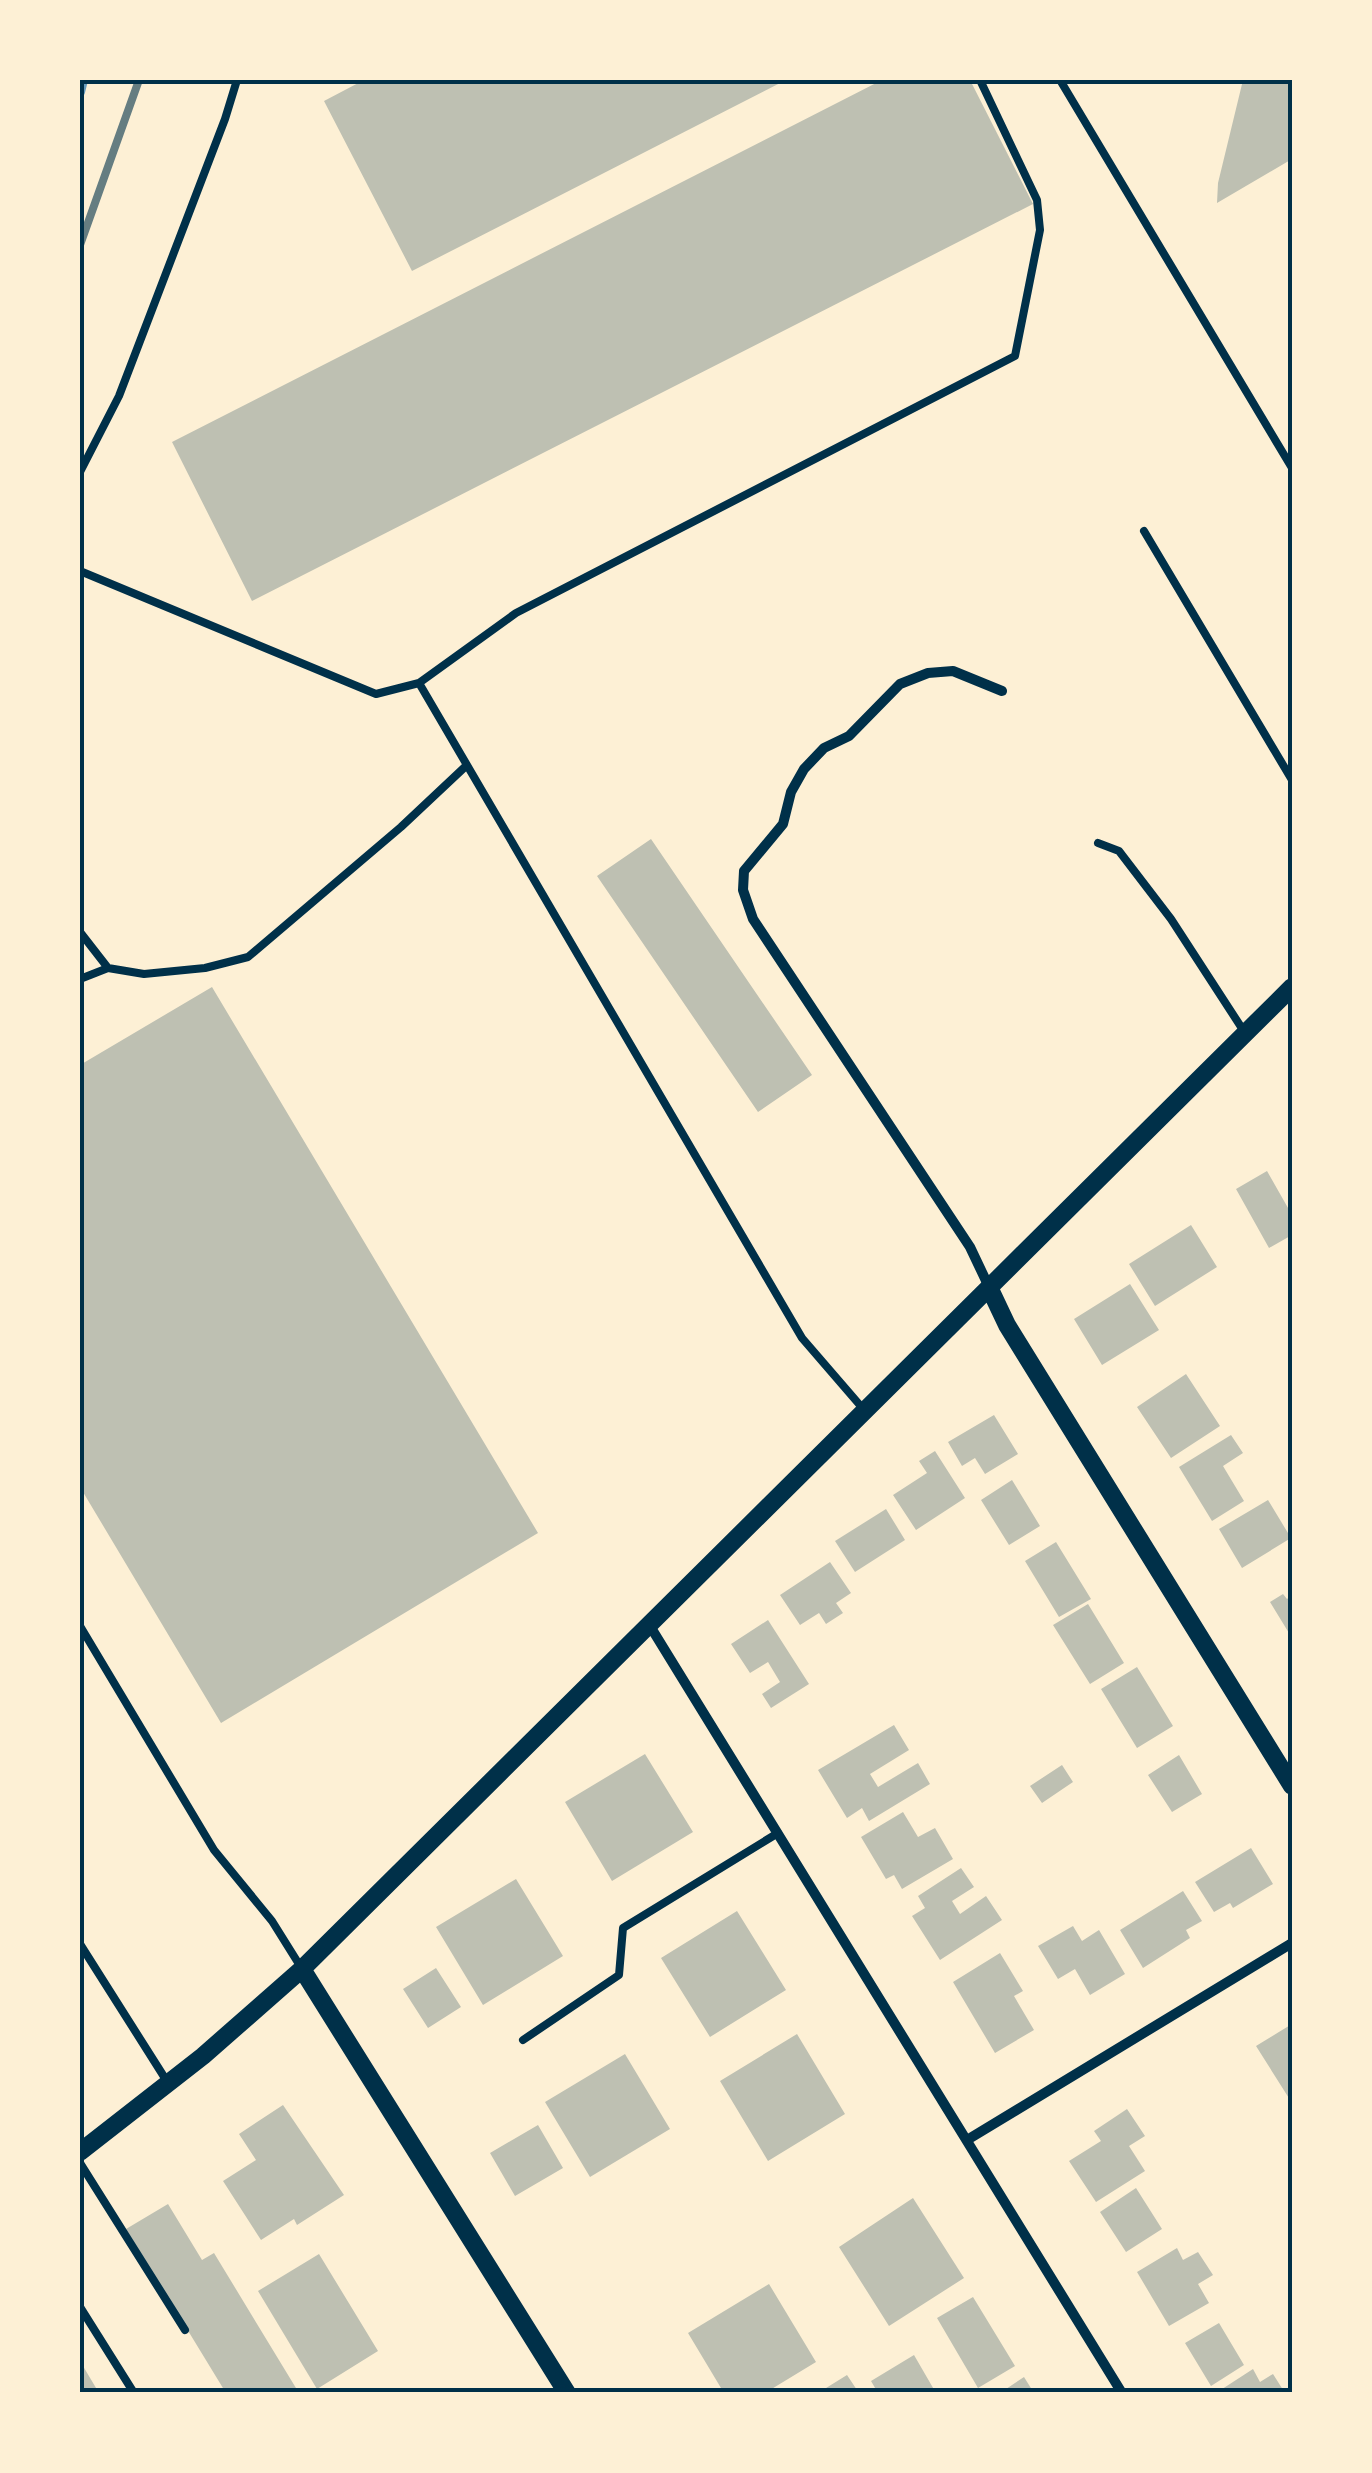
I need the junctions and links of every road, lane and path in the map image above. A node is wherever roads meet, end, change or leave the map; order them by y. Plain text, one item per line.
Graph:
1 (237, 80) edge
2 (980, 80) edge
3 (1060, 80) edge
4 (1292, 468) edge
5 (80, 472) edge
6 (1144, 531) dead end
7 (80, 571) edge
8 (419, 683) junction
9 (1002, 691) dead end
10 (468, 765) junction
11 (1292, 780) edge
12 (1098, 844) dead end
13 (80, 932) edge
14 (108, 968) junction
15 (80, 980) edge
16 (1292, 987) edge
17 (1245, 1033) junction
18 (989, 1287) junction
19 (865, 1411) junction
20 (80, 1626) edge
21 (650, 1626) junction
22 (1292, 1786) edge
23 (778, 1833) junction
24 (1292, 1942) edge
25 (80, 1944) edge
26 (302, 1968) junction
27 (523, 2040) dead end
28 (168, 2084) junction
29 (967, 2140) junction
30 (80, 2152) edge
31 (80, 2163) edge
32 (80, 2307) edge
33 (185, 2330) dead end
34 (134, 2393) edge
35 (567, 2393) edge
36 (1122, 2393) edge

1 - 5 lane
2 - 8 lane
3 - 4 lane
6 - 11 lane
7 - 8 lane
8 - 10 lane
9 - 18 street
10 - 14 lane
10 - 19 lane
12 - 17 lane
13 - 14 lane
14 - 15 lane
16 - 17 street
17 - 18 street
18 - 19 street
18 - 22 street
19 - 21 street
20 - 26 lane
21 - 23 street
21 - 26 street
23 - 27 lane
23 - 29 street
24 - 29 street
25 - 28 lane
26 - 28 street
26 - 35 street
28 - 30 street
29 - 36 street
31 - 33 lane
32 - 34 lane

